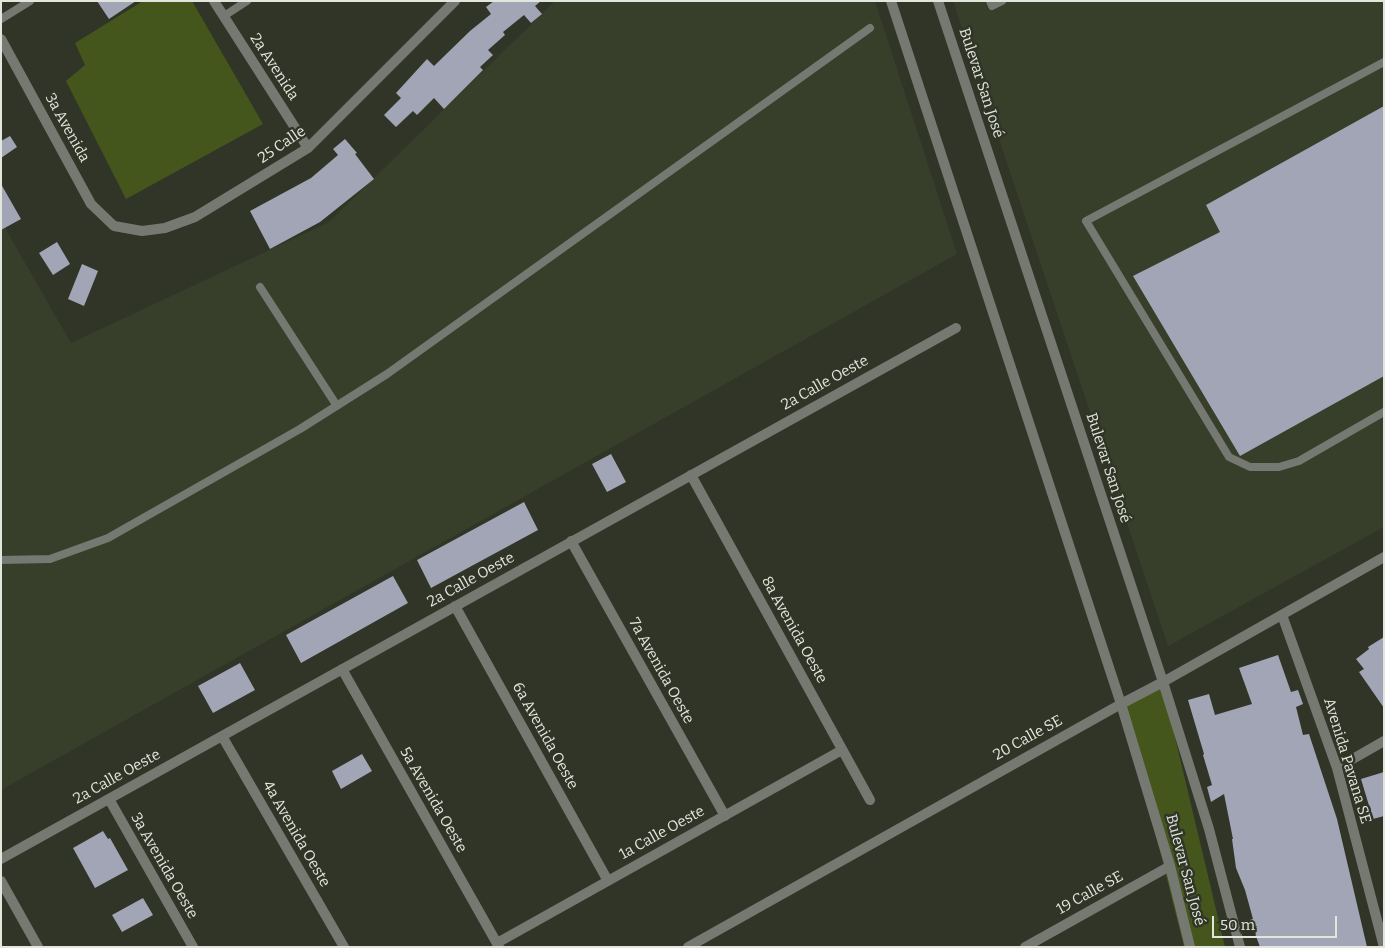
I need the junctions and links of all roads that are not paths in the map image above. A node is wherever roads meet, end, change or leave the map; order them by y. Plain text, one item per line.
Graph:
1 (30, 1) edge
2 (214, 1) edge
3 (247, 1) edge
4 (455, 1) edge
5 (891, 1) edge
6 (938, 1) edge
7 (990, 1) edge
8 (1002, 1) edge
9 (224, 16) junction
10 (1, 19) edge
11 (870, 28) dead end
12 (1, 39) edge
13 (1384, 62) edge
14 (308, 148) junction
15 (114, 226) joint
16 (260, 286) dead end
17 (956, 328) dead end
18 (337, 406) junction
19 (1384, 412) edge
20 (691, 475) junction
21 (572, 541) junction
22 (1384, 557) edge
23 (1, 560) edge
24 (455, 606) junction
25 (1282, 615) junction
26 (342, 669) junction
27 (1163, 682) junction
28 (1121, 704) junction
29 (222, 736) junction
30 (1384, 741) edge
31 (842, 750) junction
32 (1337, 768) junction
33 (109, 799) junction
34 (870, 800) dead end
35 (725, 816) junction
36 (1, 859) edge
37 (1170, 866) junction
38 (1, 881) edge
39 (608, 881) junction
40 (498, 945) edge
41 (38, 947) edge
42 (193, 947) edge
43 (344, 947) edge
44 (688, 947) edge
45 (1026, 947) edge
46 (1190, 947) edge
47 (1240, 947) edge
48 (1384, 947) edge

1 - 10 lane
2 - 9 street, 2a Avenida
3 - 9 lane
4 - 14 street, 25 Calle
5 - 28 street, Bulevar San José
6 - 27 street, Bulevar San José
7 - 8 lane
9 - 14 street, 2a Avenida
11 - 18 lane
12 - 15 street, 3a Avenida
13 - 19 lane
14 - 15 street, 25 Calle
16 - 18 lane
17 - 20 street, 2a Calle Oeste
18 - 23 lane
20 - 21 street, 2a Calle Oeste
20 - 31 street, 8a Avenida Oeste
21 - 24 street, 2a Calle Oeste
21 - 35 street, 7a Avenida Oeste
22 - 25 street, 20 Calle SE
24 - 26 street, 2a Calle Oeste
24 - 39 street, 6a Avenida Oeste
25 - 27 street, 20 Calle SE
25 - 32 street, Avenida Pavana SE
26 - 29 street, 2a Calle Oeste
26 - 40 street, 5a Avenida Oeste
27 - 28 street, 20 Calle SE
27 - 47 street, Bulevar San José
28 - 37 street, Bulevar San José
28 - 44 street, 20 Calle SE
29 - 33 street, 2a Calle Oeste
29 - 43 street, 4a Avenida Oeste
30 - 32 street
31 - 34 street, 8a Avenida Oeste
31 - 35 street, 1a Calle Oeste
32 - 48 street, Avenida Pavana SE
33 - 36 street, 2a Calle Oeste
33 - 42 street, 3a Avenida Oeste
35 - 39 street, 1a Calle Oeste
37 - 45 street, 19 Calle SE
37 - 46 street, Bulevar San José
38 - 41 street
39 - 40 street, 1a Calle Oeste

